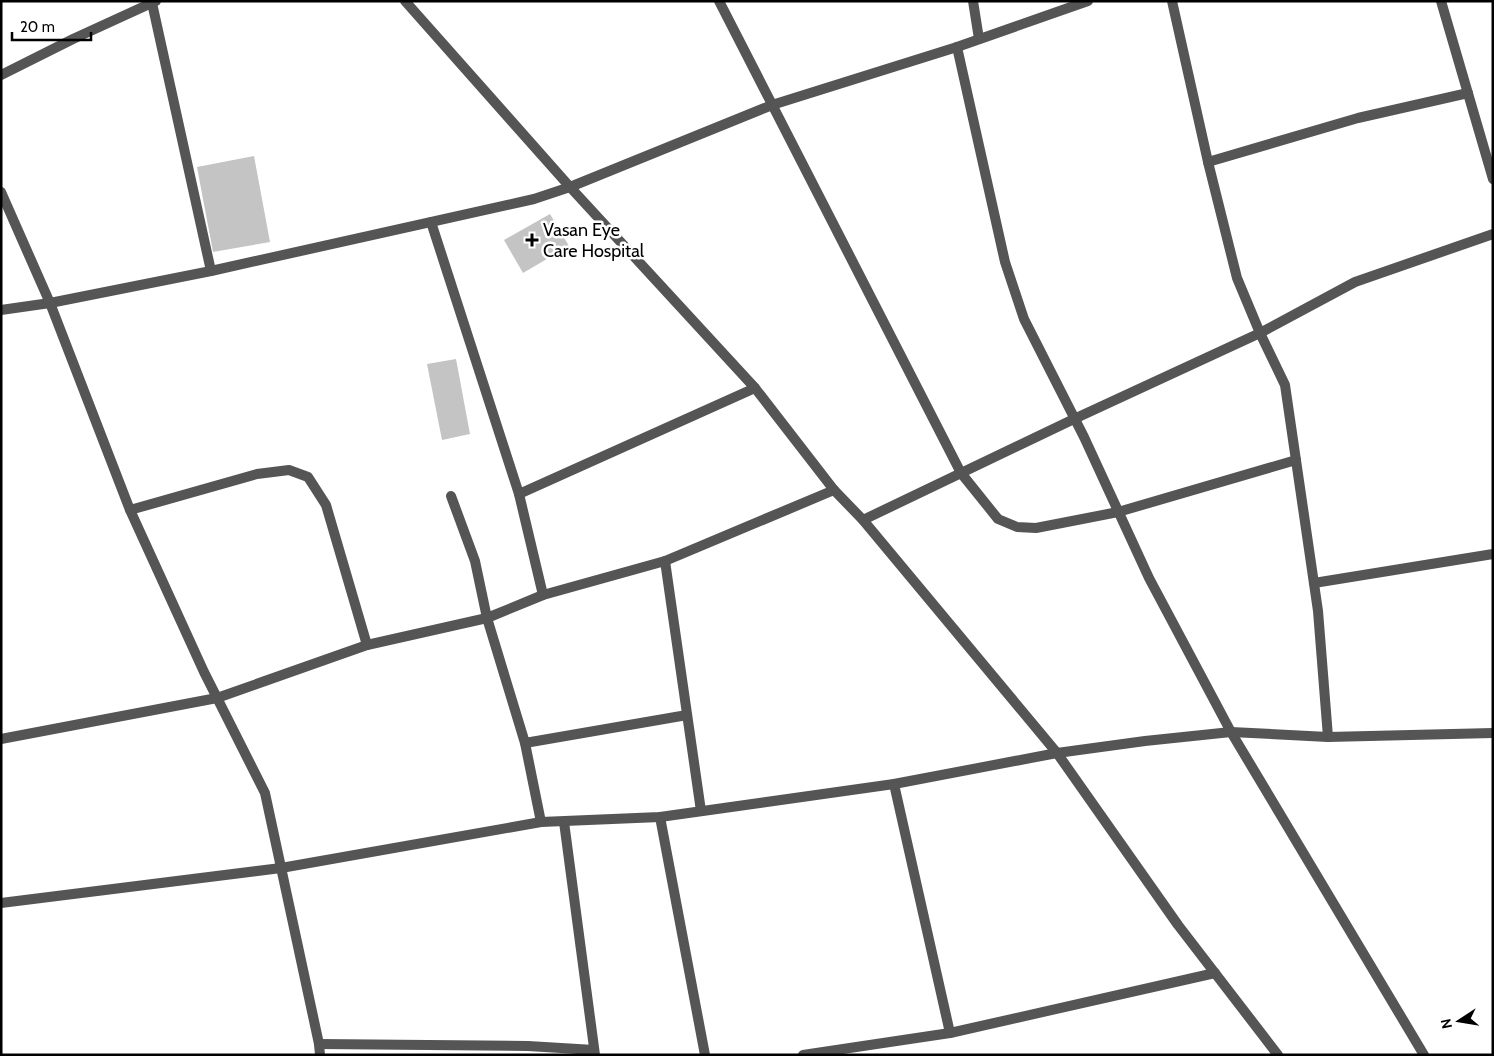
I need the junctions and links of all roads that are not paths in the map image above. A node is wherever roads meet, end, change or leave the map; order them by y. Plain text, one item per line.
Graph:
1 (405, 1) edge
2 (719, 1) edge
3 (973, 1) edge
4 (1088, 1) edge
5 (1172, 1) edge
6 (1442, 1) edge
7 (154, 2) edge
8 (979, 39) junction
9 (957, 47) junction
10 (1, 75) edge
11 (1468, 93) junction
12 (772, 104) junction
13 (1208, 162) junction
14 (1493, 179) edge
15 (570, 187) junction
16 (1, 192) edge
17 (431, 222) junction
18 (1493, 234) edge
19 (211, 271) junction
20 (50, 303) junction
21 (1, 310) edge
22 (1260, 332) junction
23 (755, 388) junction
24 (1074, 419) junction
25 (1296, 460) junction
26 (961, 473) junction
27 (834, 490) junction
28 (519, 494) junction
29 (451, 496) dead end
30 (130, 510) junction
31 (1118, 512) junction
32 (863, 520) junction
33 (1493, 554) edge
34 (665, 561) junction
35 (1314, 584) junction
36 (543, 595) junction
37 (487, 618) junction
38 (367, 646) junction
39 (217, 698) junction
40 (687, 715) junction
41 (1231, 732) junction
42 (1493, 733) edge
43 (1328, 737) junction
44 (1, 739) edge
45 (525, 743) junction
46 (1057, 753) junction
47 (894, 784) junction
48 (701, 811) junction
49 (660, 817) junction
50 (541, 822) junction
51 (564, 822) junction
52 (281, 868) junction
53 (1, 903) edge
54 (1215, 973) junction
55 (950, 1033) junction
56 (320, 1050) edge
57 (528, 1050) edge
58 (595, 1052) edge
59 (705, 1055) edge
60 (803, 1055) edge
61 (1278, 1055) edge
62 (1424, 1055) edge

1 - 15 street
2 - 12 street
3 - 8 street
4 - 8 street
5 - 13 street
6 - 11 street
7 - 10 street
7 - 19 street
8 - 9 street
9 - 12 street
9 - 24 street
11 - 13 street
11 - 14 street
12 - 15 street
12 - 26 street
13 - 22 street
15 - 17 street
15 - 23 street
16 - 20 street
17 - 19 street
17 - 28 street
18 - 22 street
19 - 20 street
20 - 21 street
20 - 30 street
22 - 24 street
22 - 25 street
23 - 27 street
23 - 28 street
24 - 26 street
24 - 31 street
25 - 31 street
25 - 35 street
26 - 31 street
26 - 32 street
27 - 32 street
27 - 34 street
28 - 36 street
29 - 37 street
30 - 38 street
30 - 39 street
31 - 41 street
32 - 46 street
33 - 35 street
34 - 36 street
34 - 40 street
35 - 43 street
36 - 37 street
37 - 38 street
37 - 45 street
38 - 39 street
39 - 44 street
39 - 52 street
40 - 45 street
40 - 48 street
41 - 43 street
41 - 46 street
41 - 62 street
42 - 43 street
45 - 50 street
46 - 47 street
46 - 54 street
47 - 48 street
47 - 55 street
48 - 49 street
49 - 51 street
49 - 59 street
50 - 51 street
50 - 52 street
51 - 58 street
52 - 53 street
52 - 56 street
54 - 55 street
54 - 61 street
55 - 60 street
56 - 57 street
57 - 58 street

